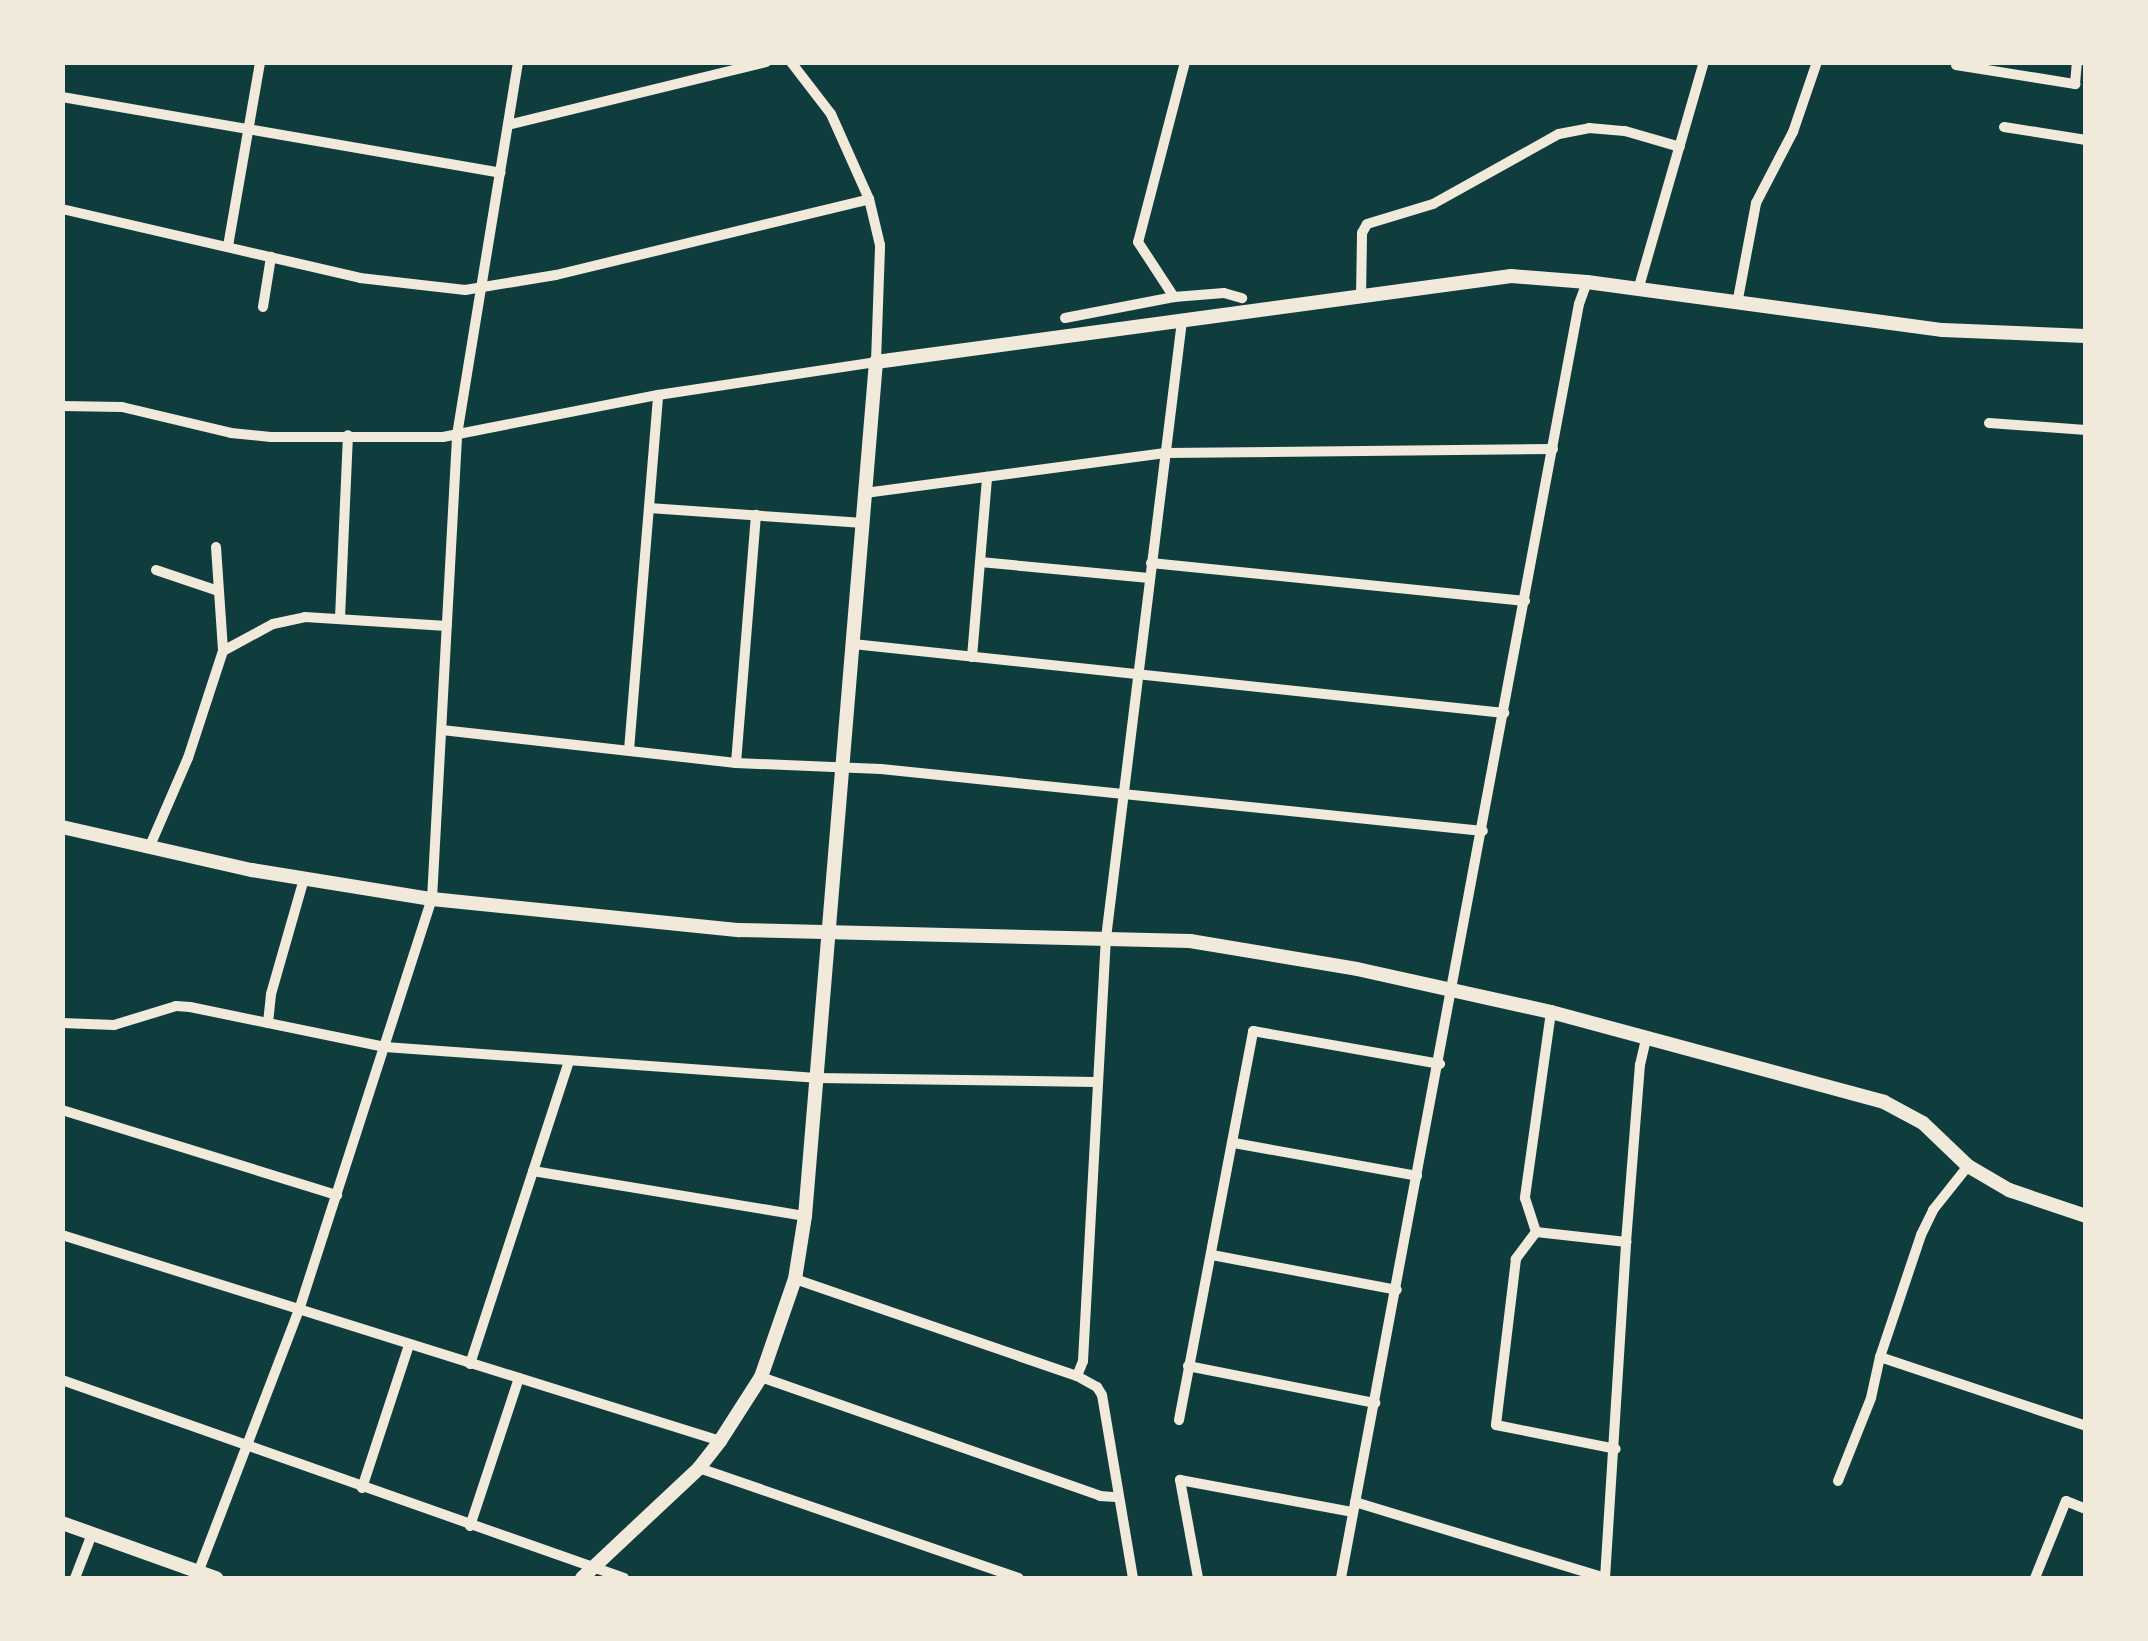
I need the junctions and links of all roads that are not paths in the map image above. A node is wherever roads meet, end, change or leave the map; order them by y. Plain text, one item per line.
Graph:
1 (260, 62) edge
2 (766, 62) edge
3 (791, 62) edge
4 (1184, 62) edge
5 (1704, 62) edge
6 (1817, 62) edge
7 (2077, 62) edge
8 (516, 63) edge
9 (1956, 65) dead end
10 (62, 97) edge
11 (508, 125) junction
12 (2004, 127) dead end
13 (248, 130) junction
14 (2086, 140) edge
15 (1680, 147) junction
16 (500, 172) junction
17 (868, 200) junction
18 (62, 209) edge
19 (228, 246) junction
20 (271, 257) junction
21 (1587, 282) junction
22 (480, 290) junction
23 (1638, 290) junction
24 (1174, 298) junction
25 (1242, 298) dead end
26 (1360, 298) junction
27 (1737, 304) junction
28 (263, 307) dead end
29 (1065, 318) dead end
30 (1182, 321) junction
31 (2086, 336) edge
32 (876, 362) junction
33 (658, 396) junction
34 (62, 406) edge
35 (1988, 422) dead end
36 (2086, 430) edge
37 (348, 435) junction
38 (457, 435) junction
39 (1554, 449) junction
40 (1165, 453) junction
41 (986, 477) junction
42 (865, 493) junction
43 (649, 508) junction
44 (756, 515) junction
45 (863, 522) junction
46 (216, 547) dead end
47 (980, 562) junction
48 (1151, 563) junction
49 (156, 570) dead end
50 (1149, 578) junction
51 (218, 591) junction
52 (1525, 602) junction
53 (340, 618) junction
54 (447, 626) junction
55 (853, 644) junction
56 (223, 651) junction
57 (972, 657) junction
58 (1138, 676) junction
59 (1504, 713) junction
60 (442, 730) junction
61 (629, 750) junction
62 (736, 762) junction
63 (843, 765) junction
64 (1123, 794) junction
65 (62, 828) edge
66 (1483, 831) junction
67 (149, 848) junction
68 (304, 879) junction
69 (432, 899) junction
70 (830, 932) junction
71 (1106, 938) junction
72 (1453, 988) junction
73 (1551, 1012) junction
74 (62, 1023) edge
75 (268, 1023) junction
76 (1646, 1038) junction
77 (385, 1047) junction
78 (568, 1062) junction
79 (1440, 1064) junction
80 (816, 1078) junction
81 (1096, 1082) junction
82 (62, 1110) edge
83 (1234, 1143) junction
84 (1968, 1166) junction
85 (533, 1170) junction
86 (1417, 1176) junction
87 (337, 1195) junction
88 (806, 1216) junction
89 (2086, 1216) edge
90 (1536, 1232) junction
91 (62, 1236) edge
92 (1626, 1242) junction
93 (1212, 1256) junction
94 (795, 1279) junction
95 (1397, 1290) junction
96 (298, 1310) junction
97 (409, 1345) junction
98 (1880, 1357) junction
99 (470, 1364) junction
100 (1188, 1366) junction
101 (761, 1376) junction
102 (1078, 1376) junction
103 (519, 1378) junction
104 (62, 1380) edge
105 (1375, 1404) junction
106 (1179, 1420) dead end
107 (2086, 1426) edge
108 (720, 1441) junction
109 (246, 1446) junction
110 (1616, 1449) junction
111 (699, 1468) junction
112 (1838, 1481) dead end
113 (362, 1488) junction
114 (1116, 1497) junction
115 (1354, 1507) junction
116 (2086, 1509) edge
117 (62, 1522) edge
118 (470, 1526) junction
119 (92, 1534) junction
120 (588, 1574) edge
121 (197, 1575) edge
122 (76, 1578) edge
123 (216, 1578) edge
124 (624, 1578) edge
125 (1018, 1578) edge
126 (1133, 1578) edge
127 (1198, 1578) edge
128 (1340, 1578) edge
129 (1605, 1578) edge
130 (2035, 1578) edge

1 - 13 street
2 - 11 street
3 - 17 street
4 - 24 street
5 - 15 street
6 - 27 street
7 - 9 street
8 - 11 street
10 - 13 street
11 - 16 street
12 - 14 street
13 - 16 street
13 - 19 street
15 - 23 street
15 - 26 street
16 - 22 street
17 - 22 street
17 - 32 street
18 - 19 street
19 - 20 street
20 - 22 street
20 - 28 street
21 - 23 street
21 - 26 street
21 - 39 street
22 - 38 street
23 - 27 street
24 - 25 street
24 - 29 street
26 - 30 street
27 - 31 street
30 - 32 street
30 - 40 street
32 - 33 street
32 - 42 street
33 - 38 street
33 - 43 street
34 - 37 street
35 - 36 street
37 - 38 street
37 - 53 street
38 - 54 street
39 - 40 street
39 - 52 street
40 - 41 street
40 - 48 street
41 - 42 street
41 - 47 street
42 - 45 street
43 - 44 street
43 - 61 street
44 - 45 street
44 - 62 street
45 - 55 street
46 - 51 street
47 - 50 street
47 - 57 street
48 - 50 street
48 - 52 street
49 - 51 street
50 - 58 street
51 - 56 street
52 - 59 street
53 - 54 street
53 - 56 street
54 - 60 street
55 - 57 street
55 - 63 street
56 - 67 street
57 - 58 street
58 - 59 street
58 - 64 street
59 - 66 street
60 - 61 street
60 - 69 street
61 - 62 street
62 - 63 street
63 - 64 street
63 - 70 street
64 - 66 street
64 - 71 street
65 - 67 street
66 - 72 street
67 - 68 street
68 - 69 street
68 - 75 street
69 - 70 street
69 - 77 street
70 - 71 street
70 - 80 street
71 - 72 street
71 - 81 street
72 - 73 street
72 - 79 street
73 - 76 street
73 - 90 street
74 - 75 street
75 - 77 street
76 - 84 street
76 - 92 street
77 - 78 street
77 - 87 street
78 - 80 street
78 - 85 street
79 - 83 street
79 - 86 street
80 - 81 street
80 - 88 street
81 - 102 street
82 - 87 street
83 - 86 street
83 - 93 street
84 - 89 street
84 - 98 street
85 - 88 street
85 - 99 street
86 - 95 street
87 - 96 street
88 - 94 street
90 - 92 street
90 - 110 street
91 - 96 street
92 - 110 street
93 - 95 street
93 - 100 street
94 - 101 street
94 - 102 street
95 - 105 street
96 - 97 street
96 - 109 street
97 - 99 street
97 - 113 street
98 - 107 street
98 - 112 street
99 - 103 street
100 - 105 street
100 - 106 street
101 - 108 street
101 - 114 street
102 - 114 street
103 - 108 street
103 - 118 street
104 - 109 street
105 - 115 street
108 - 111 street
109 - 113 street
109 - 121 street
110 - 129 street
111 - 120 street
111 - 125 street
113 - 118 street
114 - 126 street
115 - 127 street
115 - 128 street
115 - 129 street
116 - 130 street
117 - 119 street
118 - 120 street
119 - 121 street
119 - 122 street
120 - 124 street
121 - 123 street

